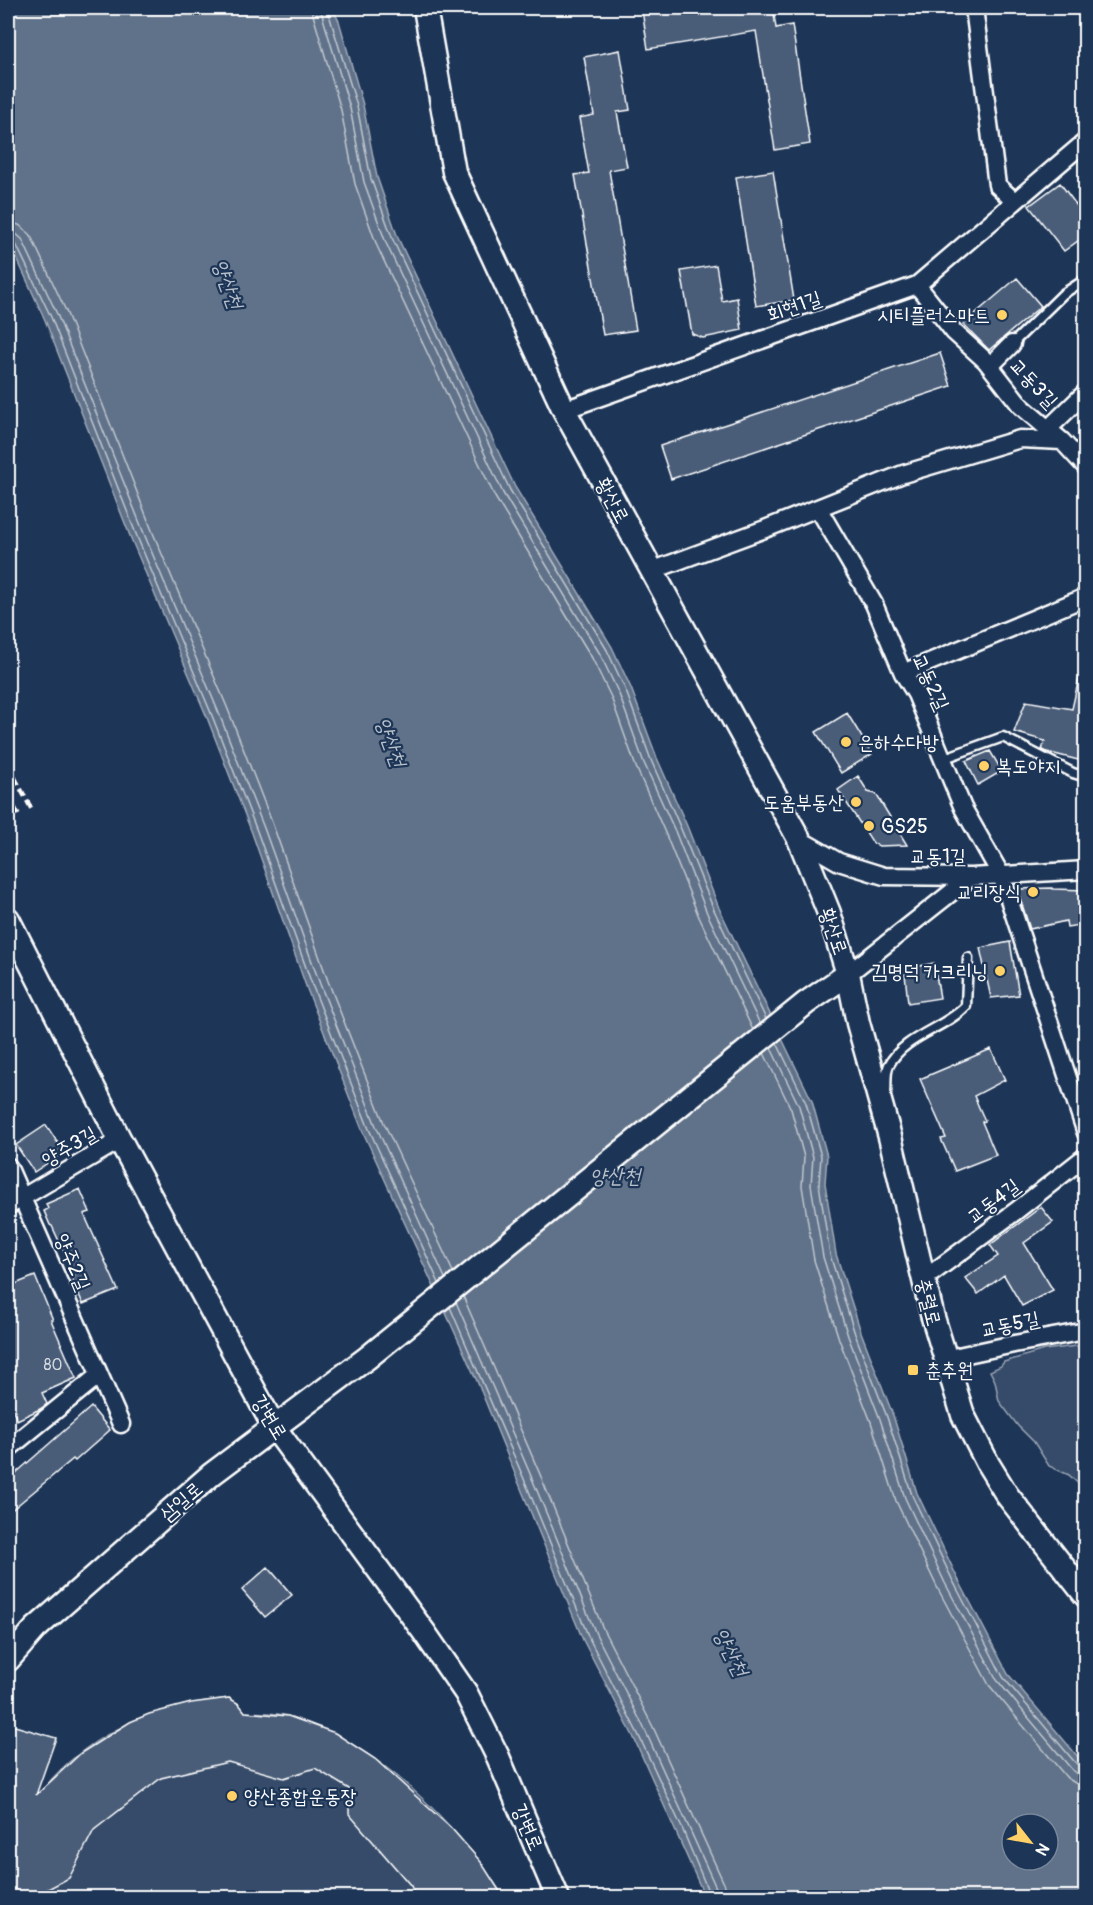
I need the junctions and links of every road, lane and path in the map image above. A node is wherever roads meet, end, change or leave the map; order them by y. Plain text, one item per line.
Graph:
1 (425, 8) edge
2 (974, 8) edge
3 (1086, 141) edge
4 (1014, 201) junction
5 (1086, 279) edge
6 (917, 285) junction
7 (1012, 344) joint
8 (990, 366) junction
9 (1086, 392) edge
10 (564, 410) junction
11 (1048, 429) junction
12 (1062, 441) junction
13 (1086, 467) edge
14 (818, 508) junction
15 (651, 571) junction
16 (1086, 597) edge
17 (903, 673) junction
18 (942, 759) junction
19 (1086, 777) edge
20 (799, 839) junction
21 (1086, 870) edge
22 (1001, 875) junction
23 (971, 877) junction
24 (8, 919) edge
25 (968, 958) dead end
26 (848, 974) junction
27 (884, 1120) junction
28 (1086, 1132) edge
29 (120, 1140) junction
30 (1086, 1156) edge
31 (8, 1166) edge
32 (23, 1198) junction
33 (8, 1206) edge
34 (924, 1279) junction
35 (1086, 1331) edge
36 (944, 1359) junction
37 (99, 1375) junction
38 (121, 1424) dead end
39 (274, 1427) junction
40 (9, 1442) edge
41 (1086, 1596) edge
42 (8, 1660) edge
43 (558, 1898) edge

1 - 10 main road, 황산로
2 - 4 street
3 - 4 street, 회현1길
4 - 6 street, 회현1길
5 - 7 lane, 교동3길
6 - 8 street, 교동3길
6 - 10 street, 회현1길
7 - 8 street, 교동3길
8 - 11 street, 교동3길
9 - 11 street, 교동3길
10 - 15 main road, 황산로
11 - 12 street, 교동3길
12 - 13 street, 교동3길
12 - 14 street
14 - 15 street
14 - 17 street, 교동2길
15 - 20 main road, 황산로
16 - 17 street
17 - 18 street, 교동2길
18 - 19 lane
18 - 22 street, 교동2길
20 - 23 street, 교동1길
20 - 26 main road, 황산로
21 - 22 street, 교동1길
22 - 23 street, 교동1길
22 - 28 street, 교동2길
23 - 26 street
24 - 29 main road, 강변로
25 - 27 lane
26 - 27 main road, 충렬로
26 - 39 main road, 삼일로
27 - 34 main road, 충렬로
29 - 32 street, 양주3길
29 - 39 main road, 강변로
30 - 34 street, 교동4길
31 - 32 street, 양주2길
32 - 33 street, 양주3길
32 - 37 street, 양주2길
34 - 36 main road, 충렬로
35 - 36 street, 교동5길
36 - 41 main road, 충렬로
37 - 38 street, 양주2길
37 - 40 street
39 - 42 main road, 삼일로
39 - 43 main road, 강변로

